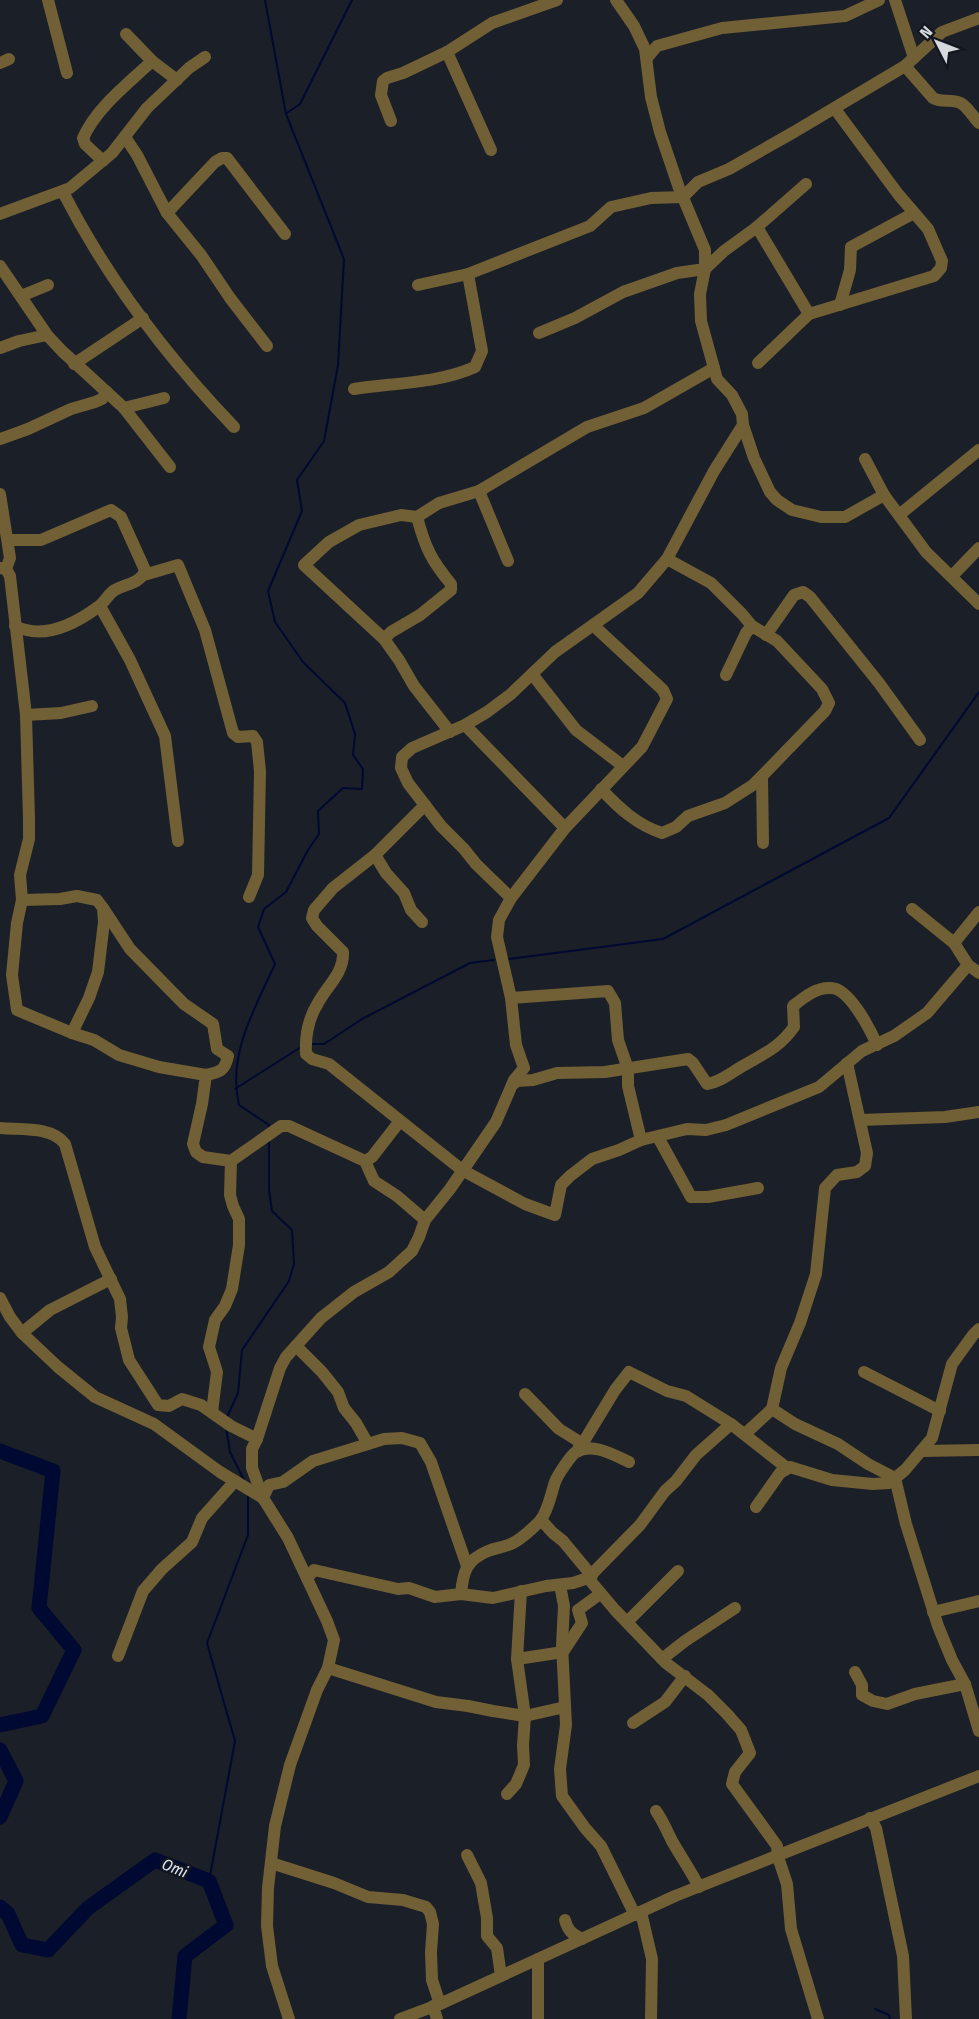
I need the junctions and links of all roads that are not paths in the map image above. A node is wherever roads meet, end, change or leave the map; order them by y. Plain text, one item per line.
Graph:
1 (48, 0) edge
2 (557, 0) edge
3 (616, 0) edge
4 (879, 0) edge
5 (895, 0) edge
6 (979, 18) edge
7 (126, 34) dead end
8 (447, 52) junction
9 (205, 57) dead end
10 (646, 58) junction
11 (152, 61) junction
12 (909, 62) junction
13 (67, 73) dead end
14 (177, 80) junction
15 (835, 109) junction
16 (391, 121) dead end
17 (979, 123) edge
18 (125, 137) junction
19 (491, 150) dead end
20 (103, 161) junction
21 (806, 184) dead end
22 (63, 192) junction
23 (682, 196) junction
24 (167, 213) junction
25 (914, 213) junction
26 (0, 214) edge
27 (758, 227) junction
28 (285, 234) dead end
29 (0, 266) edge
30 (705, 269) junction
31 (468, 274) junction
32 (48, 285) dead end
33 (418, 285) dead end
34 (21, 296) junction
35 (840, 305) junction
36 (809, 314) junction
37 (143, 318) junction
38 (539, 333) dead end
39 (47, 335) junction
40 (267, 346) dead end
41 (0, 348) edge
42 (758, 363) dead end
43 (75, 364) junction
44 (714, 369) junction
45 (354, 389) dead end
46 (107, 392) junction
47 (164, 398) dead end
48 (124, 408) junction
49 (743, 425) junction
50 (234, 427) dead end
51 (0, 439) edge
52 (979, 450) edge
53 (865, 459) dead end
54 (170, 467) dead end
55 (479, 491) junction
56 (0, 494) edge
57 (884, 495) junction
58 (899, 515) junction
59 (417, 517) junction
60 (8, 540) junction
61 (979, 548) edge
62 (667, 559) junction
63 (508, 561) dead end
64 (3, 568) edge
65 (144, 575) junction
66 (952, 576) junction
67 (979, 604) edge
68 (100, 606) junction
69 (15, 626) junction
70 (594, 626) junction
71 (752, 626) junction
72 (766, 635) junction
73 (384, 639) junction
74 (532, 674) junction
75 (726, 675) dead end
76 (92, 706) dead end
77 (26, 715) junction
78 (465, 725) junction
79 (450, 732) junction
80 (920, 740) dead end
81 (623, 766) junction
82 (762, 776) junction
83 (602, 789) junction
84 (425, 805) junction
85 (565, 828) junction
86 (178, 841) dead end
87 (763, 843) dead end
88 (375, 855) junction
89 (249, 897) dead end
90 (511, 898) junction
91 (22, 900) junction
92 (103, 908) junction
93 (912, 909) dead end
94 (979, 912) edge
95 (422, 922) dead end
96 (954, 943) junction
97 (968, 965) junction
98 (979, 973) edge
99 (511, 998) junction
100 (72, 1033) junction
101 (877, 1045) junction
102 (847, 1063) junction
103 (628, 1069) junction
104 (206, 1075) junction
105 (512, 1086) junction
106 (979, 1112) edge
107 (860, 1120) junction
108 (400, 1121) junction
109 (0, 1128) edge
110 (658, 1137) junction
111 (641, 1140) junction
112 (231, 1161) junction
113 (365, 1161) junction
114 (462, 1170) junction
115 (758, 1188) dead end
116 (425, 1220) junction
117 (111, 1279) junction
118 (0, 1298) edge
119 (979, 1329) edge
120 (22, 1333) junction
121 (296, 1346) junction
122 (864, 1372) dead end
123 (525, 1394) dead end
124 (772, 1409) junction
125 (940, 1411) junction
126 (213, 1412) junction
127 (731, 1424) junction
128 (746, 1434) junction
129 (257, 1439) junction
130 (368, 1444) junction
131 (578, 1450) junction
132 (979, 1450) edge
133 (921, 1451) junction
134 (629, 1462) dead end
135 (787, 1467) junction
136 (895, 1478) junction
137 (235, 1481) junction
138 (263, 1498) junction
139 (756, 1507) dead end
140 (541, 1520) junction
141 (467, 1566) junction
142 (678, 1571) dead end
143 (590, 1577) junction
144 (307, 1578) junction
145 (560, 1585) junction
146 (521, 1591) junction
147 (461, 1594) junction
148 (600, 1594) junction
149 (979, 1601) edge
150 (735, 1608) dead end
151 (933, 1612) junction
152 (627, 1622) junction
153 (563, 1652) junction
154 (118, 1656) dead end
155 (517, 1659) junction
156 (662, 1659) junction
157 (328, 1668) junction
158 (855, 1672) dead end
159 (685, 1676) junction
160 (965, 1684) junction
161 (565, 1707) junction
162 (525, 1716) junction
163 (633, 1723) dead end
164 (979, 1731) edge
165 (979, 1776) edge
166 (507, 1794) dead end
167 (656, 1811) dead end
168 (870, 1818) junction
169 (467, 1855) dead end
170 (778, 1857) junction
171 (271, 1863) junction
172 (699, 1887) junction
173 (638, 1914) junction
174 (565, 1920) dead end
175 (582, 1939) junction
176 (538, 1959) junction
177 (501, 1976) junction
178 (436, 2005) junction
179 (289, 2019) edge
180 (400, 2019) edge
181 (437, 2019) edge
182 (538, 2019) edge
183 (651, 2019) edge
184 (818, 2019) edge
185 (906, 2019) edge

1 - 13 street
2 - 8 street
3 - 10 street
4 - 10 street
5 - 12 street
6 - 12 street
7 - 11 street
8 - 16 street
8 - 19 street
9 - 14 street
10 - 23 street
11 - 14 street
11 - 20 street
12 - 15 street
12 - 17 street
14 - 18 street
15 - 23 street
15 - 25 street
18 - 20 street
18 - 24 street
20 - 22 street
21 - 27 street
22 - 26 street
22 - 37 street
23 - 30 street
23 - 31 street
24 - 28 street
24 - 40 street
25 - 35 street
25 - 35 street
27 - 30 street
27 - 36 street
29 - 34 street
30 - 38 street
30 - 44 street
31 - 33 street
31 - 45 street
32 - 34 street
34 - 39 street
35 - 36 street
36 - 42 street
37 - 43 street
37 - 50 street
39 - 41 street
39 - 43 street
43 - 46 street
44 - 49 street
44 - 55 street
46 - 48 street
46 - 51 street
47 - 48 street
48 - 54 street
49 - 57 street
49 - 62 street
52 - 58 street
53 - 57 street
55 - 59 street
55 - 63 street
56 - 60 street
57 - 58 street
58 - 66 street
59 - 73 street
59 - 73 street
60 - 64 street
60 - 65 street
61 - 66 street
62 - 70 street
62 - 71 street
64 - 69 street
65 - 68 street
65 - 89 street
66 - 67 street
68 - 69 street
68 - 86 street
69 - 77 street
70 - 74 street
70 - 81 street
71 - 72 street
71 - 75 street
72 - 80 street
72 - 82 street
73 - 79 street
74 - 78 street
74 - 81 street
76 - 77 street
77 - 91 street
78 - 79 street
78 - 85 street
79 - 84 street
81 - 83 street
82 - 83 street
82 - 87 street
83 - 85 street
84 - 88 street
84 - 90 street
85 - 90 street
88 - 95 street
88 - 108 street
90 - 99 street
91 - 92 street
91 - 100 street
92 - 100 street
92 - 104 street
93 - 96 street
94 - 96 street
96 - 97 street
97 - 98 street
97 - 101 street
99 - 103 street
99 - 105 street
100 - 104 street
101 - 102 street
101 - 103 street
102 - 107 street
102 - 110 street
103 - 105 street
103 - 111 street
104 - 112 street
105 - 114 street
106 - 107 street
107 - 124 street
108 - 113 street
108 - 114 street
109 - 117 street
110 - 111 street
110 - 115 street
111 - 114 street
112 - 113 street
112 - 126 street
113 - 116 street
114 - 116 street
116 - 121 street
117 - 120 street
117 - 126 street
118 - 120 street
119 - 125 street
120 - 137 street
121 - 129 street
121 - 130 street
122 - 125 street
123 - 131 street
124 - 128 street
124 - 136 street
125 - 133 street
126 - 129 street
127 - 128 street
127 - 131 street
127 - 143 street
128 - 135 street
129 - 138 street
130 - 138 street
130 - 141 street
131 - 134 street
131 - 140 street
132 - 133 street
133 - 136 street
135 - 136 street
135 - 139 street
136 - 151 street
137 - 138 street
137 - 154 street
138 - 144 street
140 - 141 street
140 - 143 street
141 - 147 street
142 - 152 street
143 - 145 street
143 - 148 street
144 - 147 street
144 - 157 street
145 - 146 street
145 - 153 street
146 - 147 street
146 - 155 street
148 - 152 street
148 - 153 street
149 - 151 street
150 - 156 street
151 - 160 street
152 - 156 street
153 - 155 street
153 - 161 street
155 - 162 street
156 - 159 street
157 - 162 street
157 - 171 street
158 - 160 street
159 - 163 street
159 - 170 street
160 - 164 street
161 - 162 street
161 - 173 street
162 - 166 street
165 - 168 street
167 - 172 street
168 - 170 street
168 - 185 street
169 - 177 street
170 - 172 street
170 - 184 street
171 - 178 street
171 - 179 street
172 - 173 street
173 - 175 street
173 - 183 street
174 - 175 street
175 - 176 street
176 - 177 street
176 - 182 street
177 - 178 street
178 - 180 street
178 - 181 street

